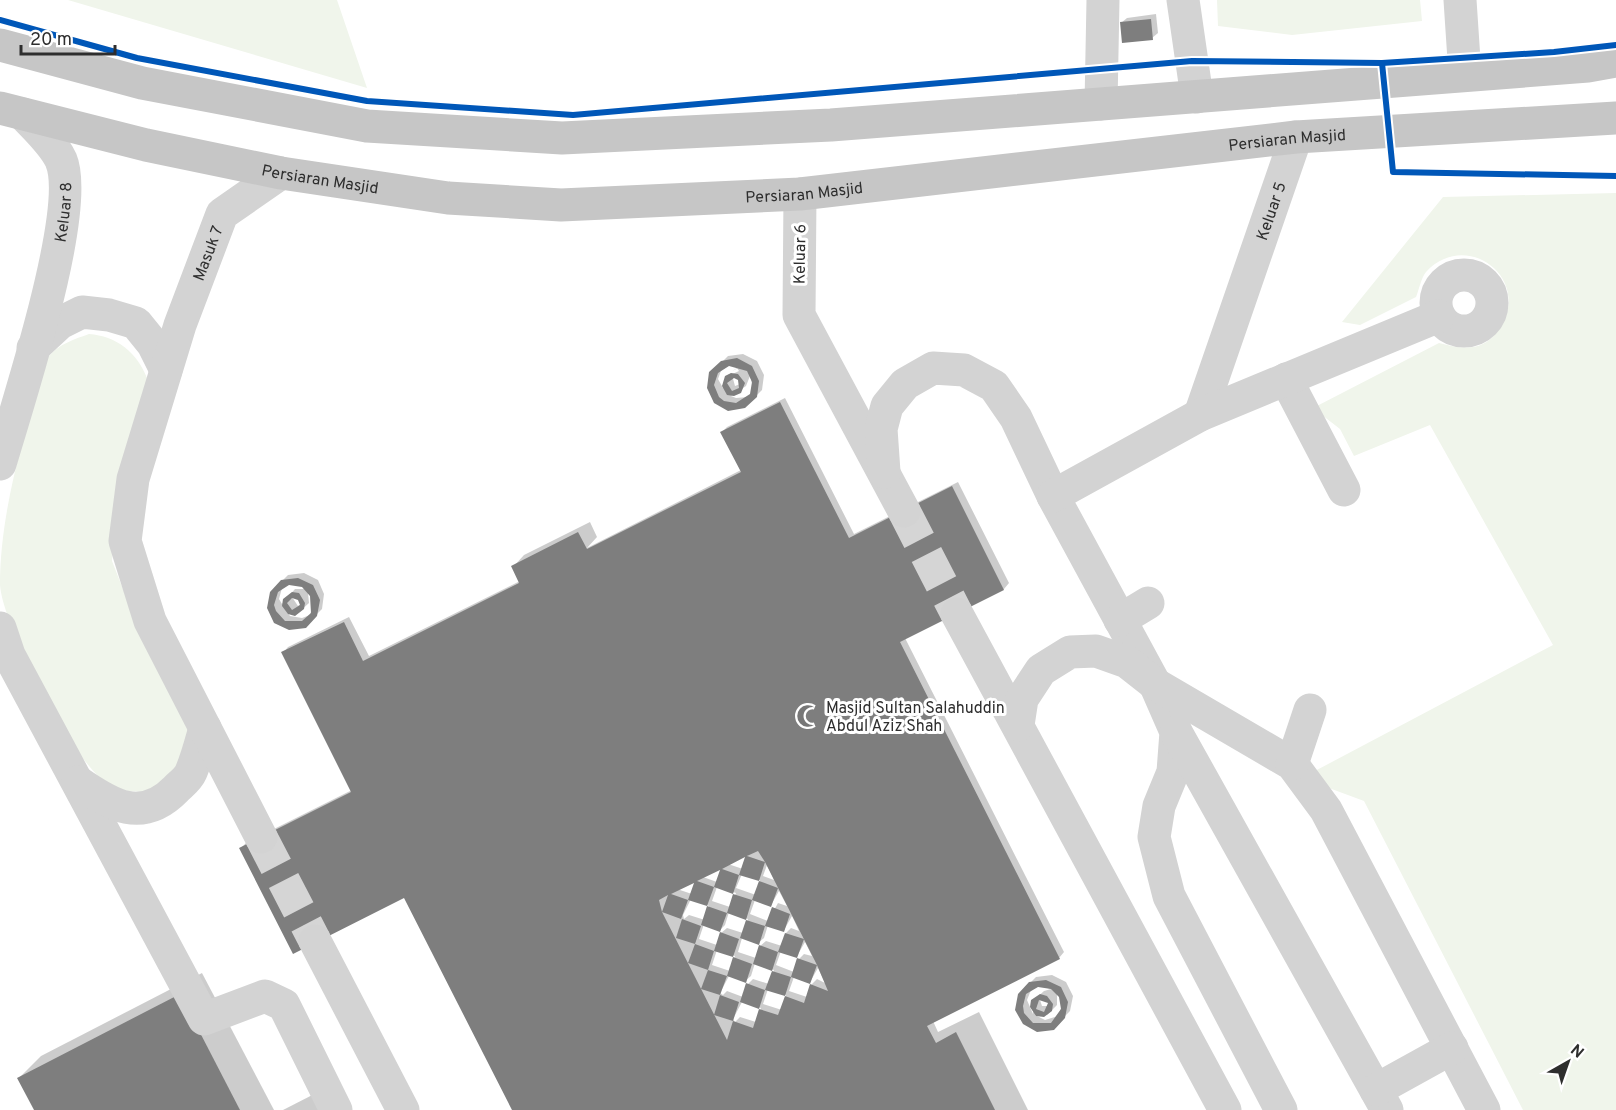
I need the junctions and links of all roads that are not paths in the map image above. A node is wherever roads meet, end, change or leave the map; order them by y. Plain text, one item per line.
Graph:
1 (1103, 0) edge
2 (1184, 0) edge
3 (1460, 0) edge
4 (0, 45) edge
5 (1607, 64) edge
6 (1465, 75) junction
7 (1197, 97) junction
8 (1101, 104) junction
9 (11, 111) edge
10 (1616, 118) edge
11 (1296, 137) junction
12 (280, 173) junction
13 (800, 194) junction
14 (1438, 316) dead end
15 (33, 348) junction
16 (166, 370) junction
17 (1286, 379) junction
18 (8, 408) edge
19 (1200, 415) junction
20 (0, 464) edge
21 (884, 472) junction
22 (1344, 490) dead end
23 (1053, 496) junction
24 (904, 511) tunnel mouth
25 (1148, 603) dead end
26 (957, 614) tunnel mouth
27 (1120, 620) junction
28 (3, 647) edge
29 (1155, 684) junction
30 (1310, 710) dead end
31 (1018, 725) junction
32 (205, 728) junction
33 (1176, 732) junction
34 (1292, 764) junction
35 (77, 781) junction
36 (261, 837) tunnel mouth
37 (315, 940) tunnel mouth
38 (1452, 1048) junction
39 (1381, 1100) edge
40 (1215, 1103) edge
41 (336, 1110) edge
42 (403, 1110) edge
43 (1281, 1110) edge
44 (1484, 1110) edge

1 - 8 lane
2 - 7 lane
3 - 6 lane
4 - 8 main road
5 - 6 main road
6 - 7 main road
7 - 8 main road
9 - 12 main road, Persiaran Masjid
9 - 15 lane, Keluar 8
10 - 11 main road, Persiaran Masjid
11 - 13 main road, Persiaran Masjid
11 - 19 lane, Keluar 5
12 - 13 main road, Persiaran Masjid
12 - 16 lane, Masuk 7
13 - 21 lane, Keluar 6
14 - 17 lane
15 - 16 lane
15 - 18 lane, Keluar 8
16 - 32 lane, Masuk 7
17 - 19 lane
17 - 22 lane
18 - 20 lane, Keluar 8
19 - 23 lane
21 - 23 lane
21 - 24 lane
23 - 27 lane
25 - 27 lane
26 - 31 lane
27 - 29 lane
28 - 35 lane
29 - 31 lane
29 - 33 lane
29 - 34 lane
30 - 34 lane
31 - 40 lane
32 - 35 lane
32 - 36 lane, Masuk 7
33 - 39 lane
33 - 43 lane
34 - 38 lane
35 - 41 lane
37 - 42 lane
38 - 39 lane
38 - 44 lane

